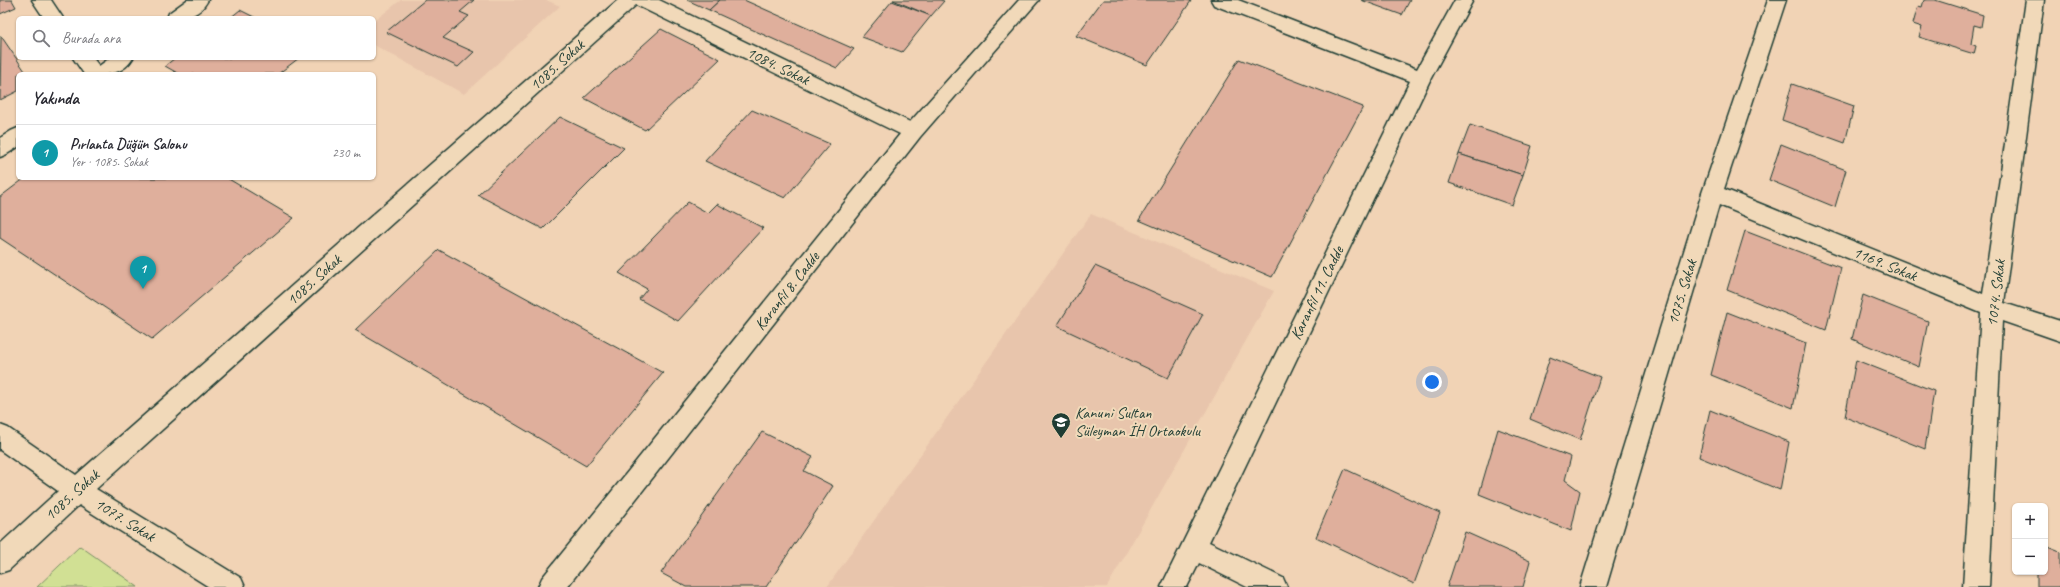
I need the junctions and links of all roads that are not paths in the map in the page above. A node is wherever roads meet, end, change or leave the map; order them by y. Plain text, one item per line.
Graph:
1 (41, 0) edge
2 (199, 0) edge
3 (630, 0) edge
4 (643, 0) edge
5 (1220, 0) edge
6 (1464, 0) edge
7 (1777, 0) edge
8 (2035, 0) edge
9 (1026, 1) edge
10 (53, 16) edge
11 (179, 16) edge
12 (84, 60) edge
13 (120, 60) edge
14 (93, 72) edge
15 (105, 72) edge
16 (1422, 78) junction
17 (913, 132) junction
18 (16, 137) edge
19 (0, 149) edge
20 (1712, 193) junction
21 (1992, 308) junction
22 (2060, 331) edge
23 (0, 436) edge
24 (78, 490) junction
25 (1194, 547) junction
26 (0, 561) edge
27 (232, 587) edge
28 (551, 587) edge
29 (1174, 587) edge
30 (1274, 587) edge
31 (1593, 587) edge
32 (1976, 587) edge

1 - 10 street
2 - 11 street
3 - 24 street, 1085. Sokak
4 - 17 street, 1084. Sokak
5 - 16 street
6 - 16 street, Karanfil 11. Cadde
7 - 20 street, 1075. Sokak
8 - 21 street, 1074. Sokak
9 - 17 street, Karanfil 8. Cadde
12 - 14 street
13 - 15 street
16 - 25 street, Karanfil 11. Cadde
17 - 28 street, Karanfil 8. Cadde
18 - 19 street
20 - 21 street, 1169. Sokak
20 - 31 street, 1075. Sokak
21 - 22 street, 1169. Sokak
21 - 32 street, 1074. Sokak
23 - 24 street, 1077. Sokak
24 - 26 street, 1085. Sokak
24 - 27 street, 1077. Sokak
25 - 29 street, Karanfil 11. Cadde
25 - 30 street

